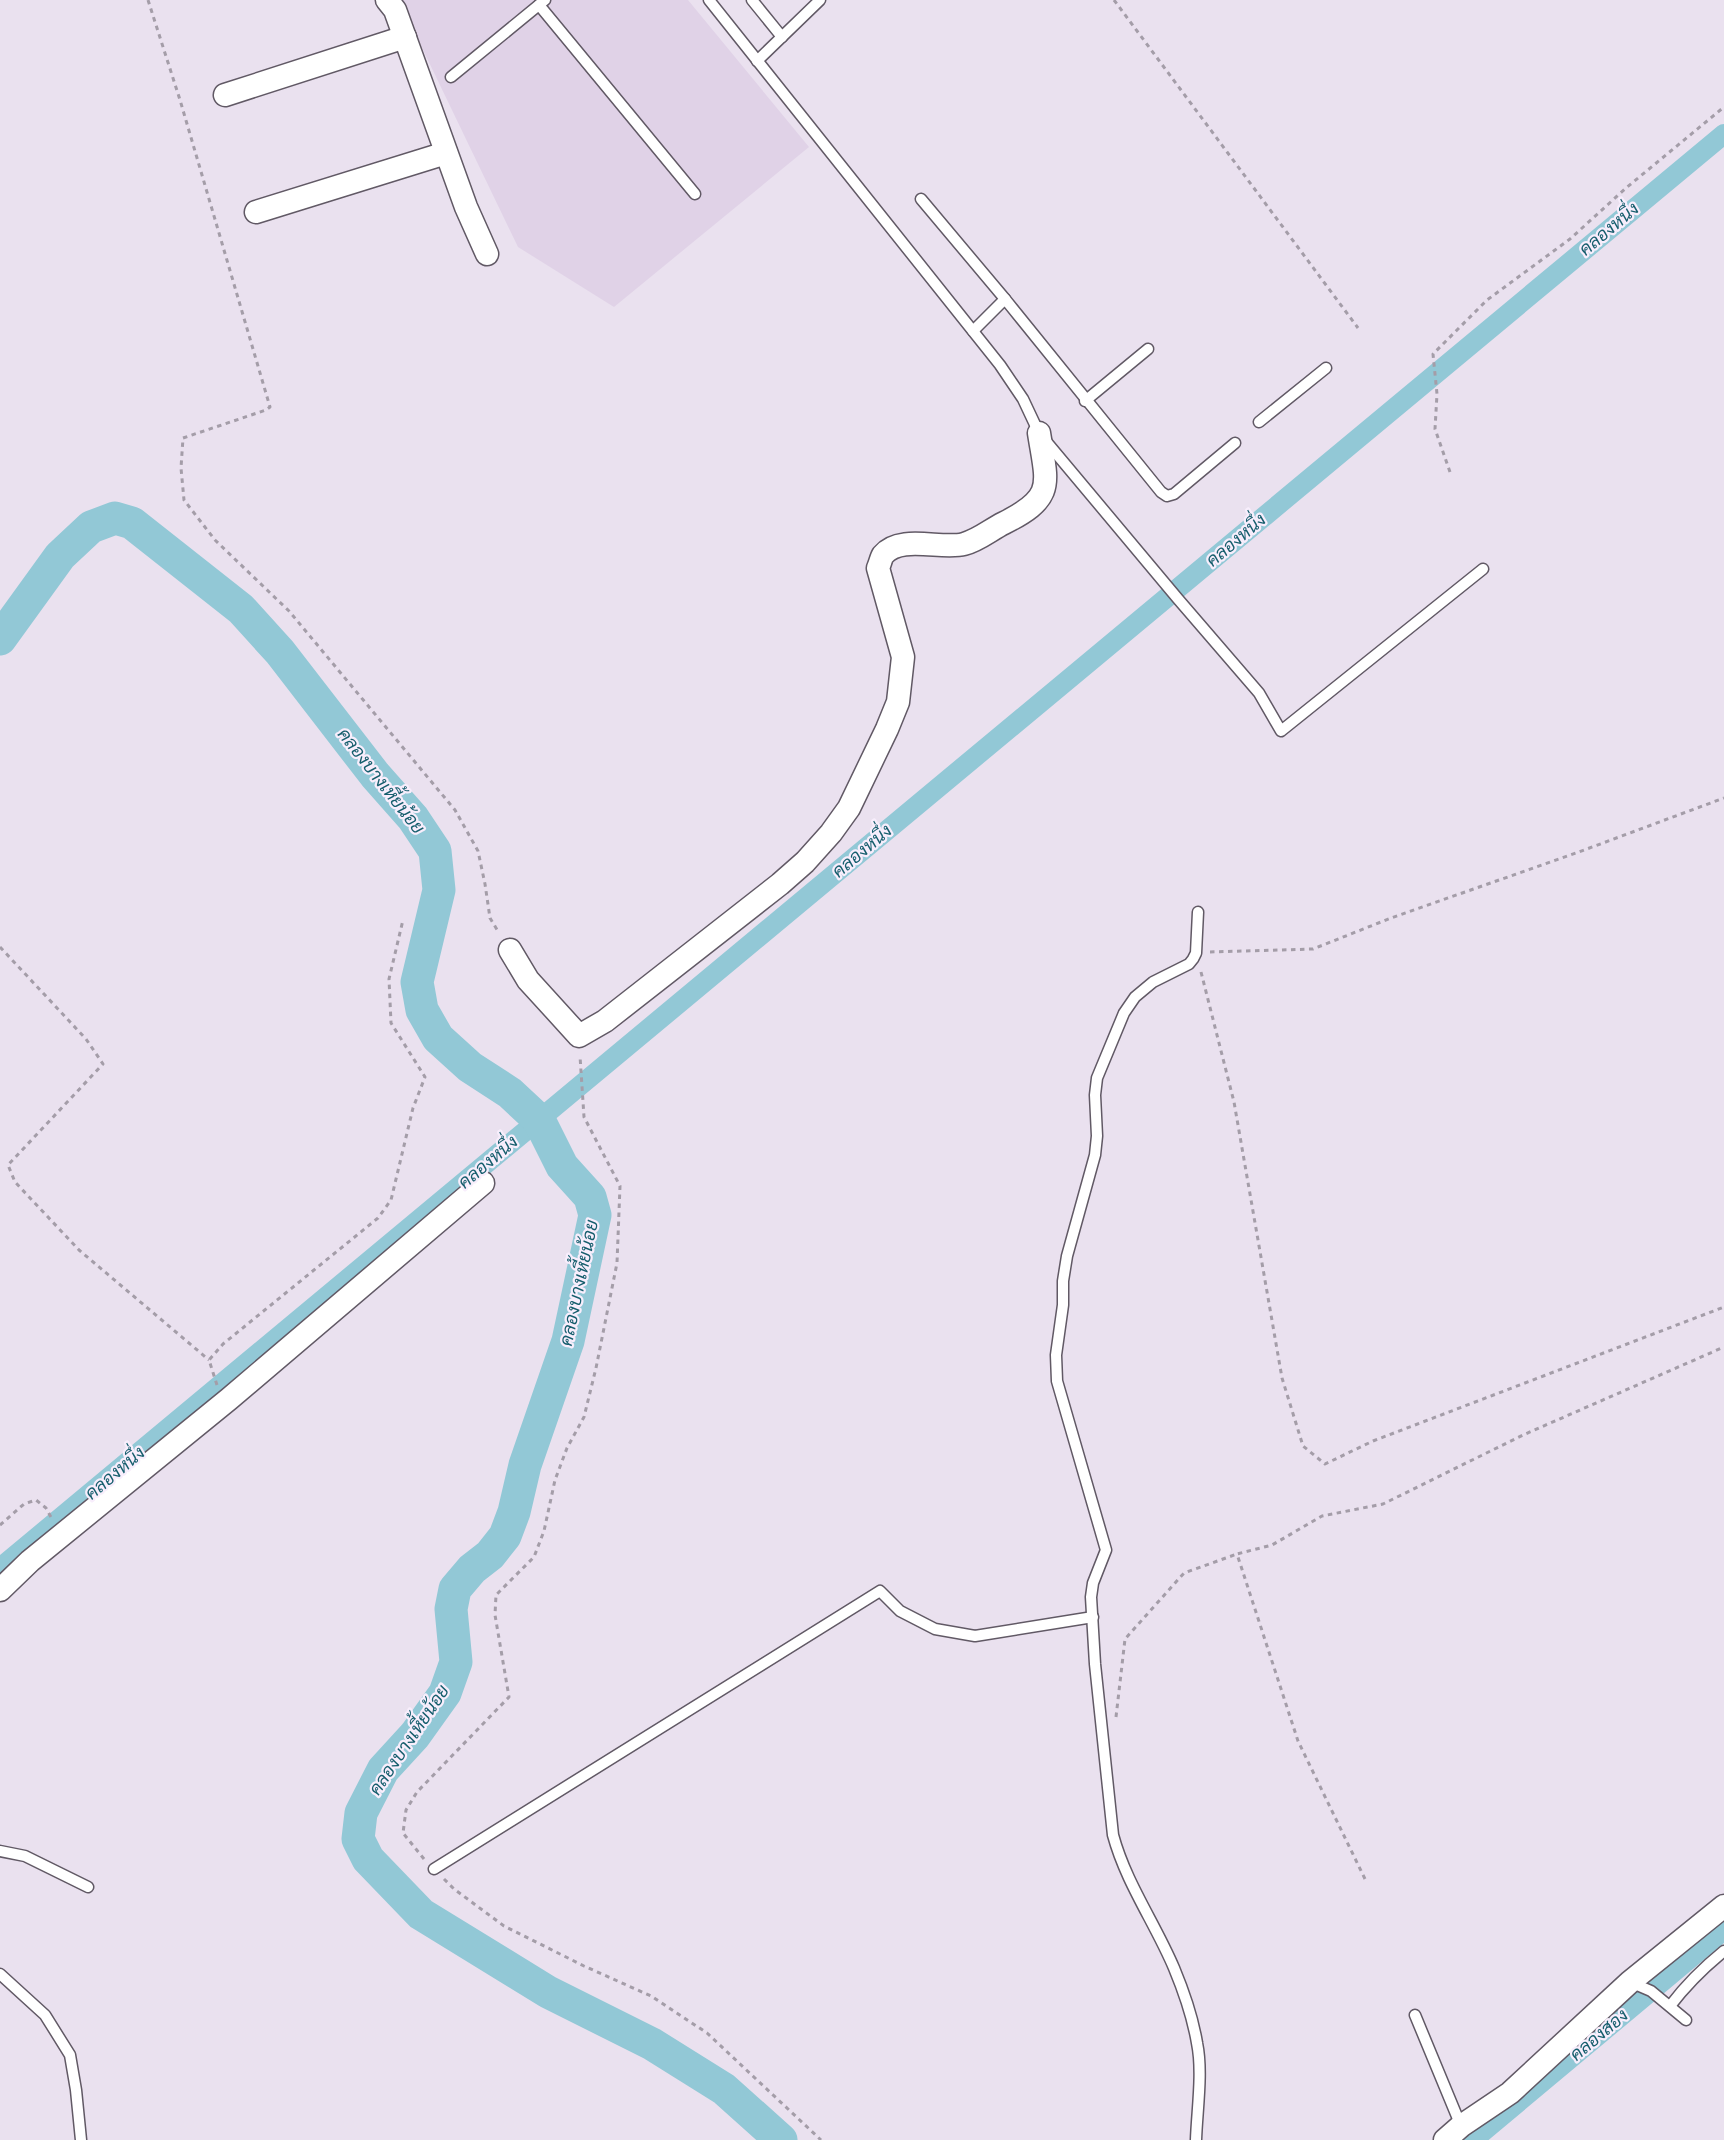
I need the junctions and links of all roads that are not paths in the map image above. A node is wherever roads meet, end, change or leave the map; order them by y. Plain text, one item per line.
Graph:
1 (387, 0) edge
2 (709, 0) edge
3 (752, 0) edge
4 (820, 0) edge
5 (542, 2) edge
6 (405, 37) junction
7 (782, 37) junction
8 (757, 61) junction
9 (451, 77) dead end
10 (225, 95) dead end
11 (446, 153) junction
12 (695, 194) dead end
13 (921, 199) dead end
14 (256, 212) dead end
15 (487, 254) dead end
16 (1005, 299) junction
17 (973, 331) junction
18 (1149, 349) dead end
19 (1326, 368) dead end
20 (1085, 401) junction
21 (1259, 422) dead end
22 (1040, 433) junction
23 (1235, 442) dead end
24 (1483, 569) dead end
25 (1198, 912) dead end
26 (510, 950) road end
27 (483, 1183) dead end
28 (0, 1590) edge
29 (1093, 1617) junction
30 (0, 1851) edge
31 (434, 1869) road end
32 (88, 1887) dead end
33 (1724, 1906) edge
34 (1724, 1951) edge
35 (0, 1974) edge
36 (1633, 1983) junction
37 (1666, 2003) junction
38 (1415, 2015) dead end
39 (1686, 2020) dead end
40 (1453, 2133) edge
41 (81, 2140) edge
42 (1196, 2140) edge

1 - 6 street
2 - 8 lane
3 - 7 lane
4 - 7 lane
5 - 9 lane
5 - 12 lane
6 - 10 street
6 - 11 street
7 - 8 lane
8 - 17 lane
11 - 14 street
11 - 15 street
13 - 16 lane
16 - 17 lane
16 - 20 lane
17 - 22 lane
18 - 20 lane
19 - 21 lane
20 - 23 lane
22 - 24 lane
22 - 26 street
25 - 29 lane
27 - 28 street
29 - 31 lane
29 - 42 lane
30 - 32 lane
33 - 36 street
34 - 37 lane
35 - 41 lane
36 - 37 lane
36 - 40 street
37 - 39 lane
38 - 40 lane

